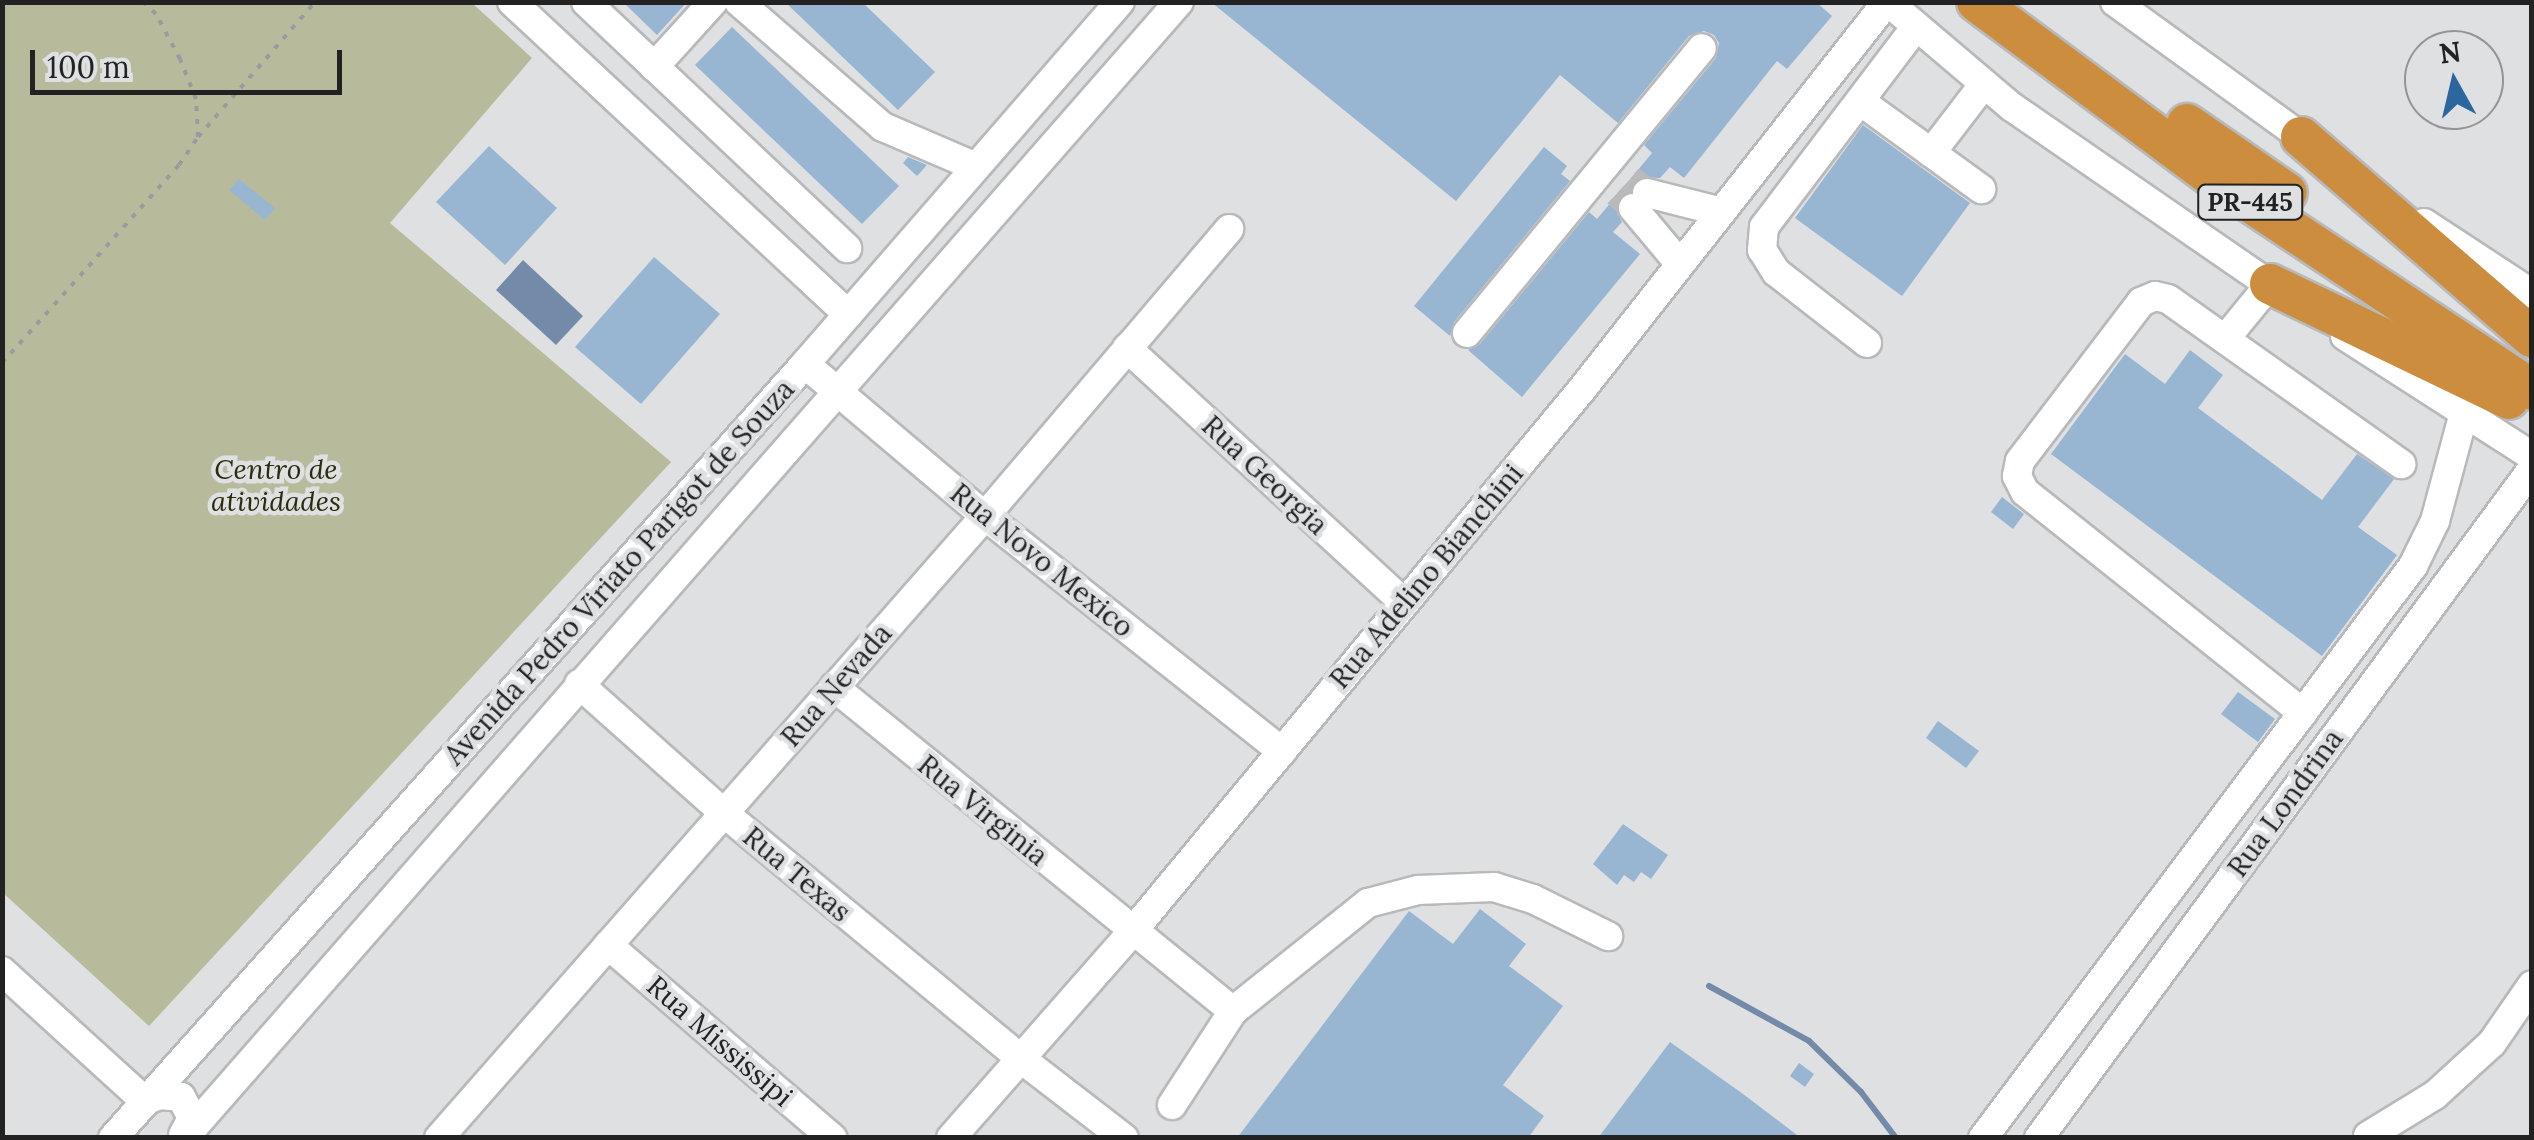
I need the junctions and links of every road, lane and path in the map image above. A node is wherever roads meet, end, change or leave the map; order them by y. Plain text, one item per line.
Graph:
1 (144, 2) edge
2 (315, 2) edge
3 (512, 2) edge
4 (586, 2) edge
5 (713, 2) edge
6 (740, 2) edge
7 (1120, 2) edge
8 (1180, 2) edge
9 (1887, 2) edge
10 (1977, 2) edge
11 (2021, 2) edge
12 (2115, 2) edge
13 (1916, 27) junction
14 (1702, 48) dead end
15 (654, 67) junction
16 (1984, 84) junction
17 (1860, 101) junction
18 (198, 137) junction
19 (2301, 138) junction
20 (1931, 152) junction
21 (974, 166) junction
22 (1622, 185) junction
23 (1981, 189) dead end
24 (1722, 212) junction
25 (1229, 228) dead end
26 (847, 248) dead end
27 (1680, 264) junction
28 (2270, 284) junction
29 (2532, 294) edge
30 (848, 314) junction
31 (1467, 333) dead end
32 (2532, 337) edge
33 (2224, 340) junction
34 (1867, 343) dead end
35 (1128, 348) junction
36 (2532, 356) edge
37 (2, 363) edge
38 (805, 364) junction
39 (2532, 390) edge
40 (840, 392) junction
41 (2532, 410) edge
42 (2464, 413) junction
43 (2532, 456) edge
44 (2401, 464) dead end
45 (2532, 469) edge
46 (985, 516) junction
47 (1403, 602) junction
48 (579, 684) junction
49 (834, 687) junction
50 (2303, 713) junction
51 (1282, 751) junction
52 (724, 813) junction
53 (1132, 932) junction
54 (1608, 936) dead end
55 (608, 944) junction
56 (2, 971) edge
57 (2532, 985) edge
58 (1234, 1011) junction
59 (1020, 1058) junction
60 (146, 1101) junction
61 (1172, 1104) dead end
62 (189, 1136) edge
63 (2368, 1136) edge
64 (113, 1138) edge
65 (151, 1138) edge
66 (439, 1138) edge
67 (832, 1138) edge
68 (951, 1138) edge
69 (1124, 1138) edge
70 (1984, 1138) edge
71 (2039, 1138) edge

1 - 18 path
2 - 18 path
3 - 30 street
4 - 15 street
5 - 15 street
6 - 21 street
7 - 21 street, Avenida Pedro Viriato Parigot de Souza
8 - 40 street, Avenida Pedro Viriato Parigot de Souza
9 - 13 street
9 - 24 street, Rua Adelino Bianchini
10 - 39 highway, PR-445
11 - 36 highway, PR-445
12 - 19 street
13 - 16 street
13 - 17 street
14 - 22 street
15 - 26 street
16 - 20 street
16 - 28 street
17 - 20 street
17 - 34 street
18 - 37 path
19 - 29 street
19 - 32 highway
20 - 23 street
21 - 30 street, Avenida Pedro Viriato Parigot de Souza
22 - 24 street
22 - 27 street
22 - 31 street
24 - 27 street, Rua Adelino Bianchini
25 - 35 street, Rua Nevada
27 - 47 street, Rua Adelino Bianchini
28 - 33 street
28 - 41 highway
28 - 42 street
30 - 38 street, Avenida Pedro Viriato Parigot de Souza
33 - 44 street
33 - 50 street
35 - 46 street, Rua Nevada
35 - 47 street, Rua Georgia
38 - 40 street, Rua Novo Mexico
38 - 60 street, Avenida Pedro Viriato Parigot de Souza
40 - 46 street, Rua Novo Mexico
40 - 48 street, Avenida Pedro Viriato Parigot de Souza
42 - 43 street
42 - 50 street
45 - 71 street, Rua Londrina
46 - 49 street, Rua Nevada
46 - 51 street, Rua Novo Mexico
47 - 51 street, Rua Adelino Bianchini
48 - 52 street, Rua Texas
48 - 62 street, Avenida Pedro Viriato Parigot de Souza
49 - 52 street, Rua Nevada
49 - 53 street, Rua Virginia
50 - 70 street
51 - 53 street, Rua Adelino Bianchini
52 - 55 street, Rua Nevada
52 - 59 street, Rua Texas
53 - 58 street, Rua Virginia
53 - 59 street, Rua Adelino Bianchini
54 - 58 street
55 - 66 street, Rua Nevada
55 - 67 street, Rua Mississipi
56 - 60 street
57 - 63 street
58 - 61 street
59 - 68 street, Rua Adelino Bianchini
59 - 69 street, Rua Texas
60 - 62 street
60 - 64 street, Avenida Pedro Viriato Parigot de Souza
60 - 65 street

